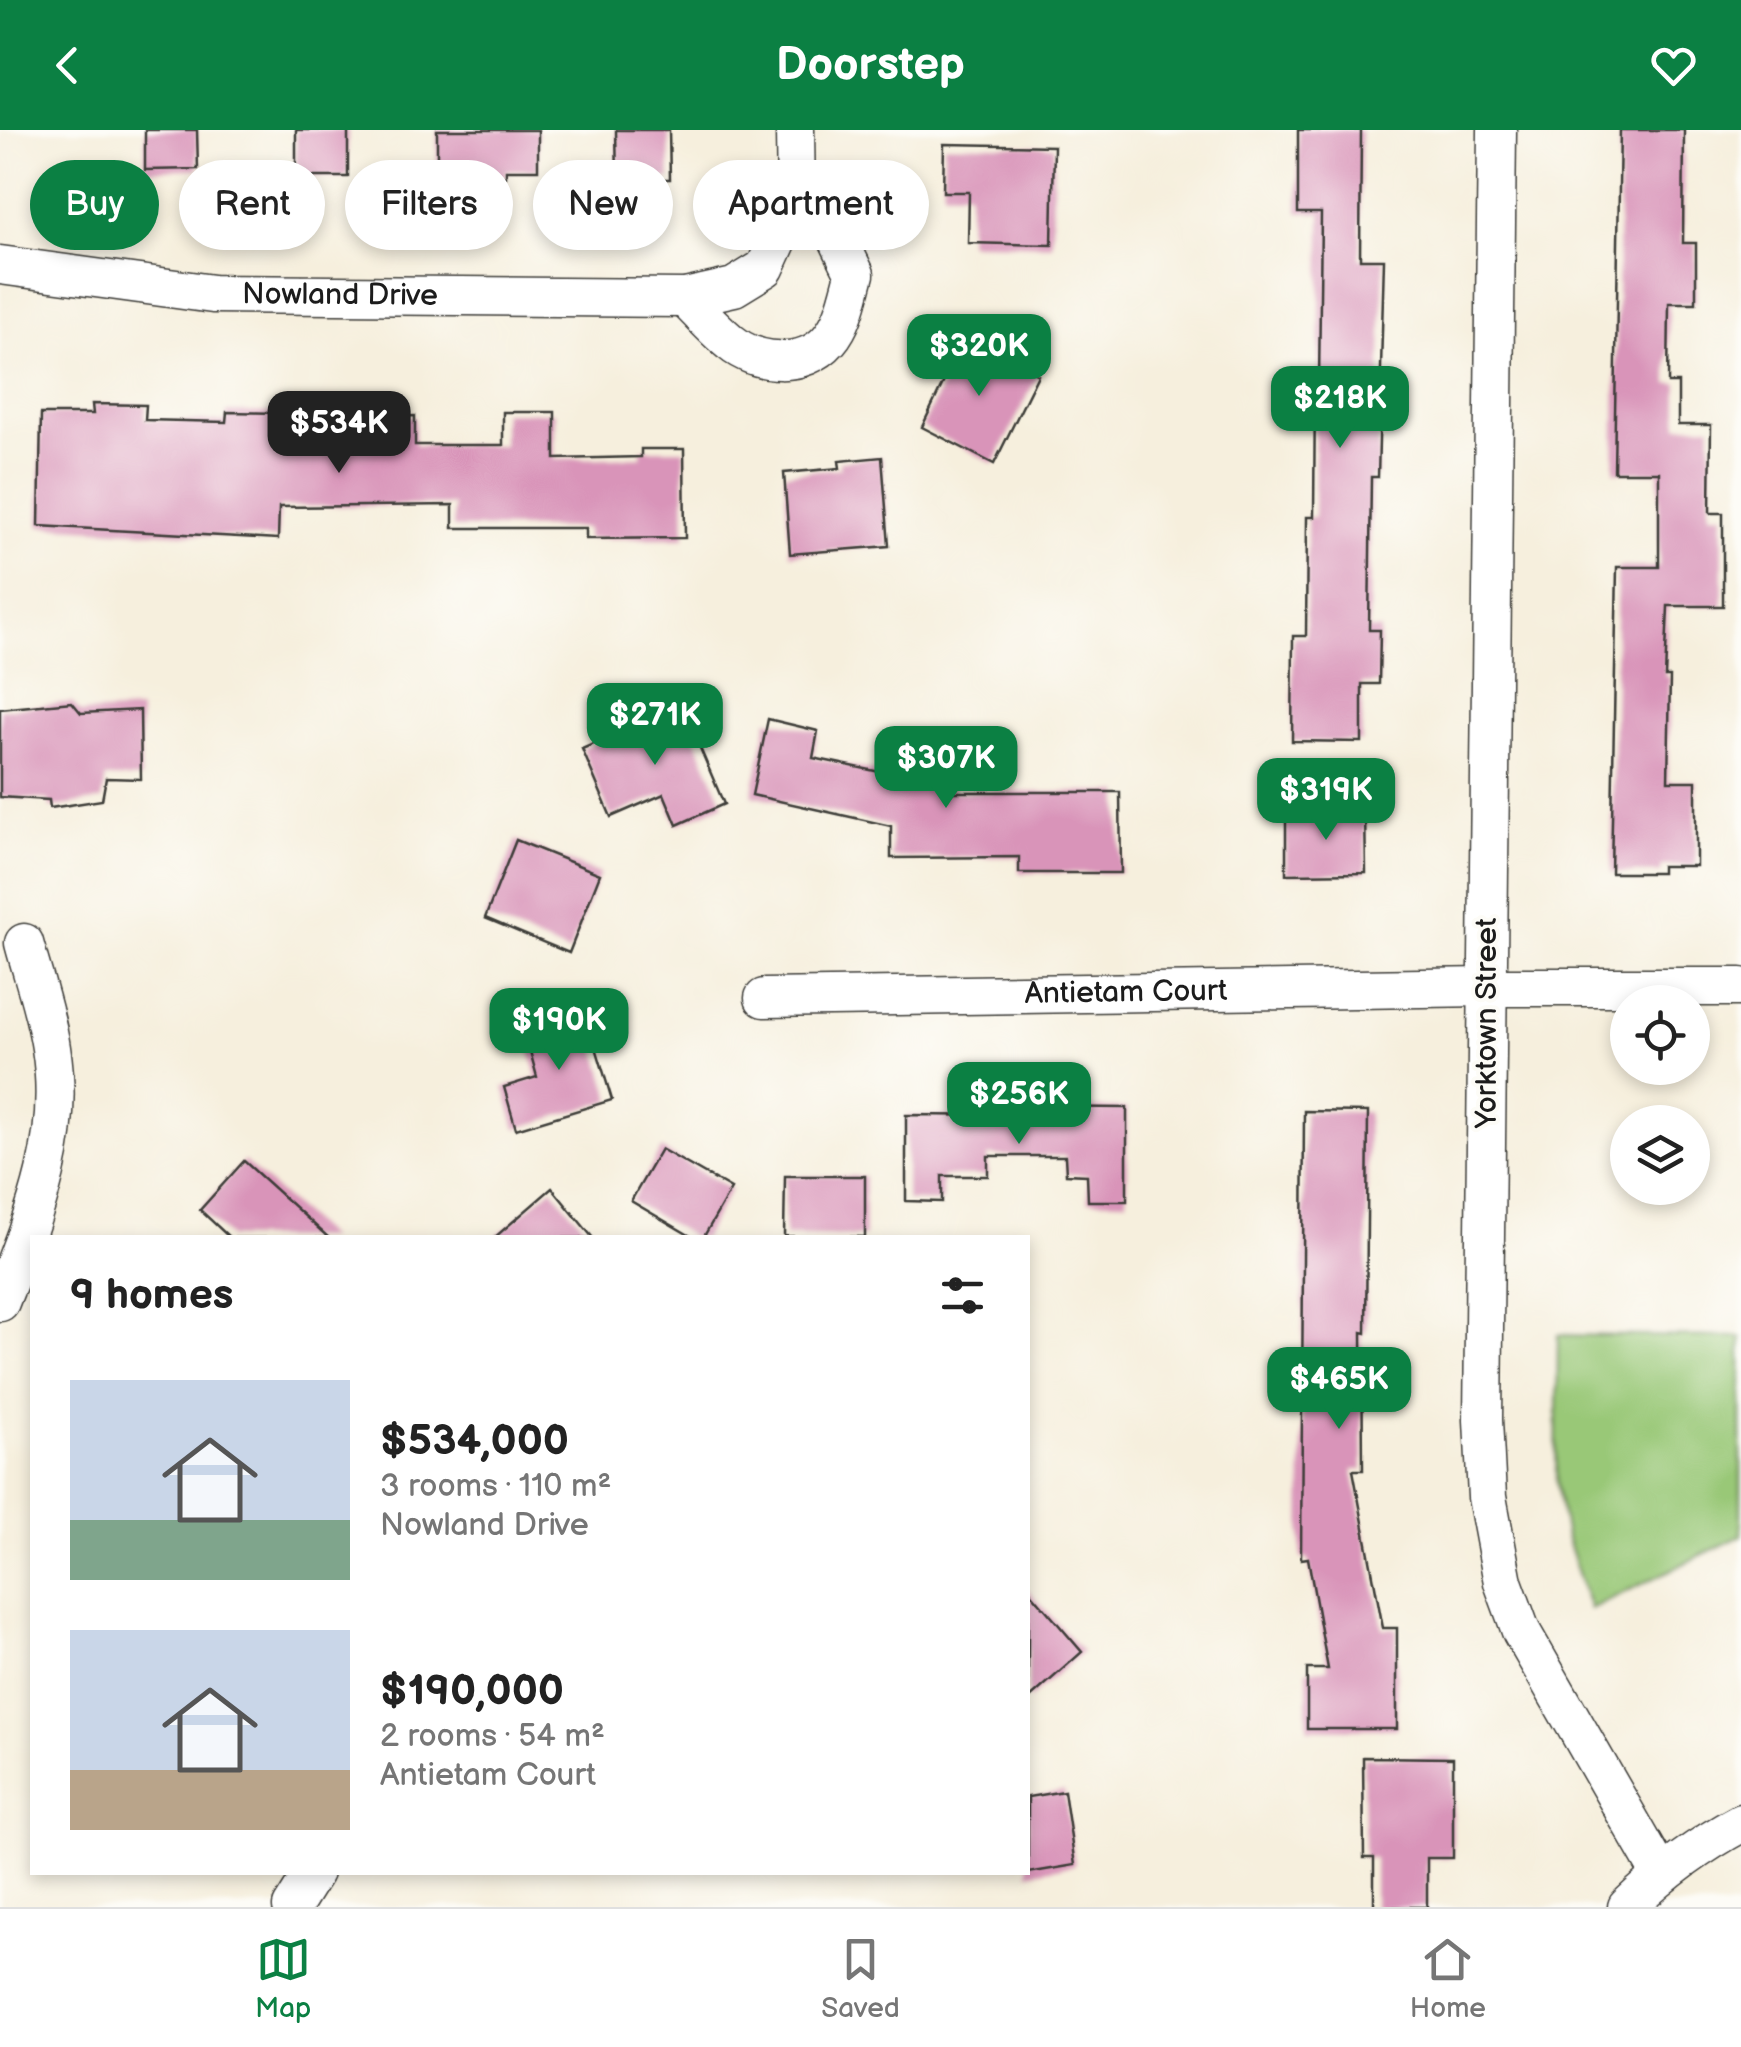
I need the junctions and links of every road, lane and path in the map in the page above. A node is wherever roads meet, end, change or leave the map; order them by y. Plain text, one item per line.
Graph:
1 (795, 130) edge
2 (1497, 130) edge
3 (795, 160) edge
4 (773, 250) edge
5 (843, 250) edge
6 (0, 265) edge
7 (685, 298) junction
8 (24, 943) dead end
9 (1487, 987) junction
10 (1741, 988) edge
11 (764, 998) dead end
12 (11, 1278) edge
13 (1741, 1823) edge
14 (1661, 1874) junction
15 (312, 1875) edge
16 (292, 1907) edge
17 (1627, 1907) edge

1 - 3 street, Nowland Drive
2 - 9 street, Yorktown Street
4 - 7 street, Nowland Drive
5 - 7 street
6 - 7 street, Nowland Drive
8 - 12 street
9 - 10 street, Antietam Court
9 - 11 street, Antietam Court
9 - 14 street, Yorktown Street
13 - 14 street
14 - 17 street
15 - 16 street

